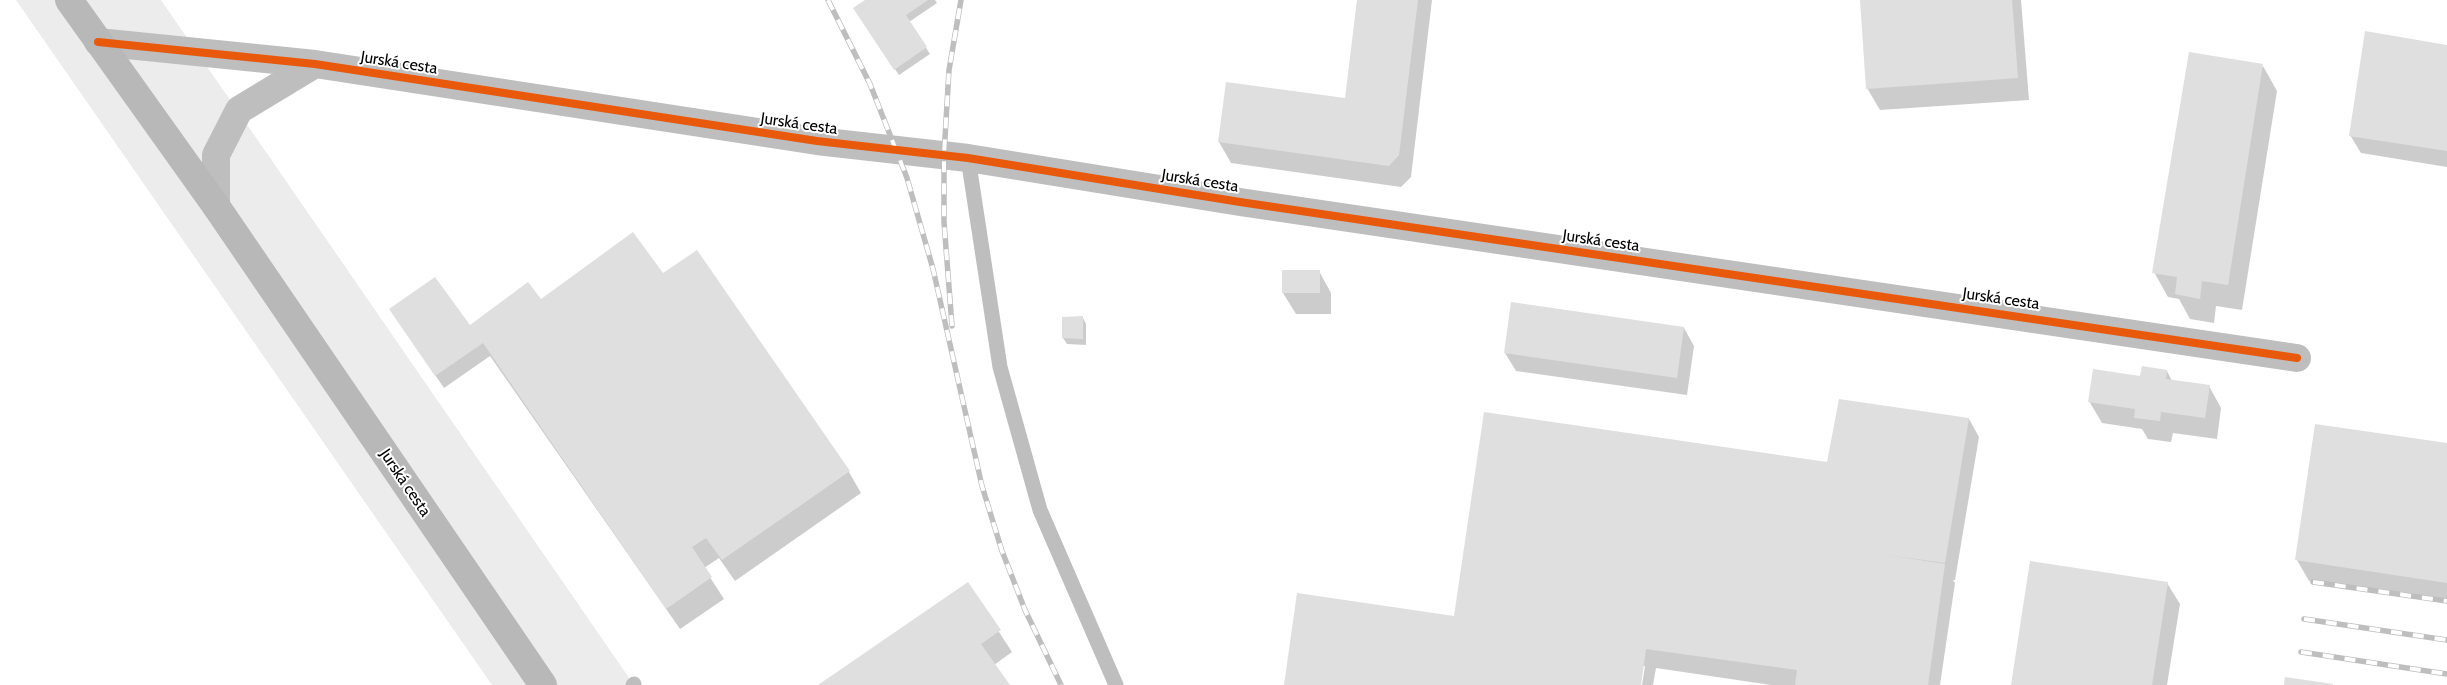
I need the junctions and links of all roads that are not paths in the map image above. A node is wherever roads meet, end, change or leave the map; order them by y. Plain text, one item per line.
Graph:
1 (69, 0) edge
2 (98, 42) junction
3 (315, 64) junction
4 (968, 158) junction
5 (216, 206) junction
6 (2297, 358) dead end
7 (543, 685) edge
8 (1116, 685) edge

1 - 2 street, Jurská cesta
2 - 3 street, Jurská cesta
2 - 5 street, Jurská cesta
3 - 4 street, Jurská cesta
3 - 5 street
4 - 6 street, Jurská cesta
4 - 8 lane
5 - 7 street, Jurská cesta

